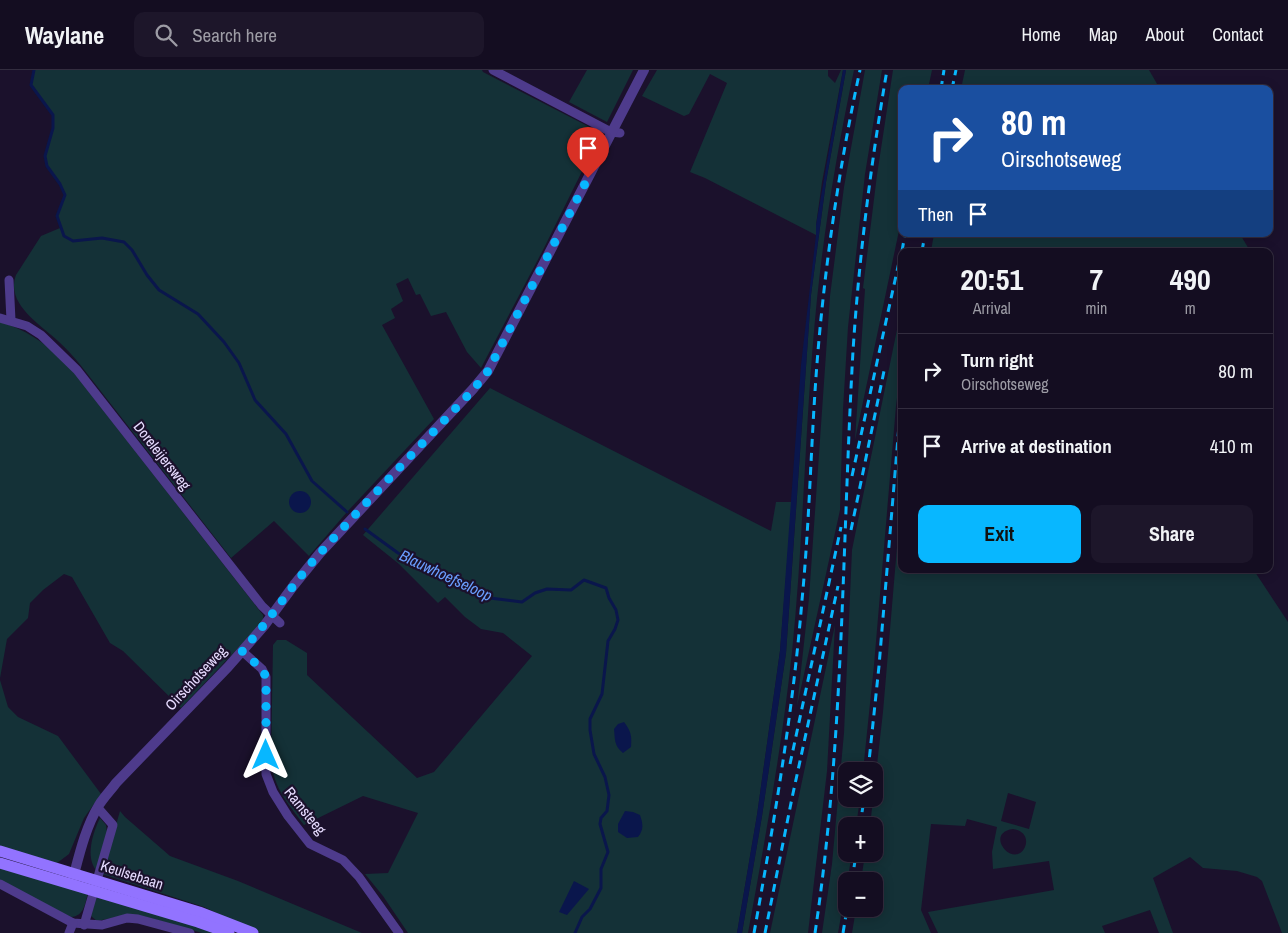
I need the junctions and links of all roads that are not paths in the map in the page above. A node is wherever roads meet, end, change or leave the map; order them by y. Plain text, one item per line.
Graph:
1 (493, 70) edge
2 (644, 70) edge
3 (616, 132) junction
4 (9, 280) dead end
5 (0, 318) edge
6 (10, 320) junction
7 (276, 619) junction
8 (242, 651) junction
9 (98, 808) junction
10 (0, 851) edge
11 (0, 863) edge
12 (72, 879) junction
13 (0, 884) edge
14 (95, 885) junction
15 (73, 923) junction
16 (84, 925) junction
17 (69, 933) edge
18 (190, 933) edge
19 (229, 933) edge
20 (253, 933) edge
21 (399, 933) edge

1 - 3 street
2 - 3 street, Oirschotseweg
3 - 7 street, Oirschotseweg
4 - 6 street
5 - 6 street, Doreleijersweg
6 - 7 street, Doreleijersweg
7 - 8 street, Oirschotseweg
8 - 9 street, Oirschotseweg
8 - 21 street, Ramsteeg
9 - 12 street, Oirschotseweg
9 - 14 street
10 - 12 main road, Keulsebaan
11 - 12 main road, Keulsebaan
12 - 14 main road, Keulsebaan
13 - 15 street
14 - 16 street
14 - 19 main road, Keulsebaan
14 - 20 main road, Keulsebaan
15 - 16 street
15 - 17 street
16 - 18 street

